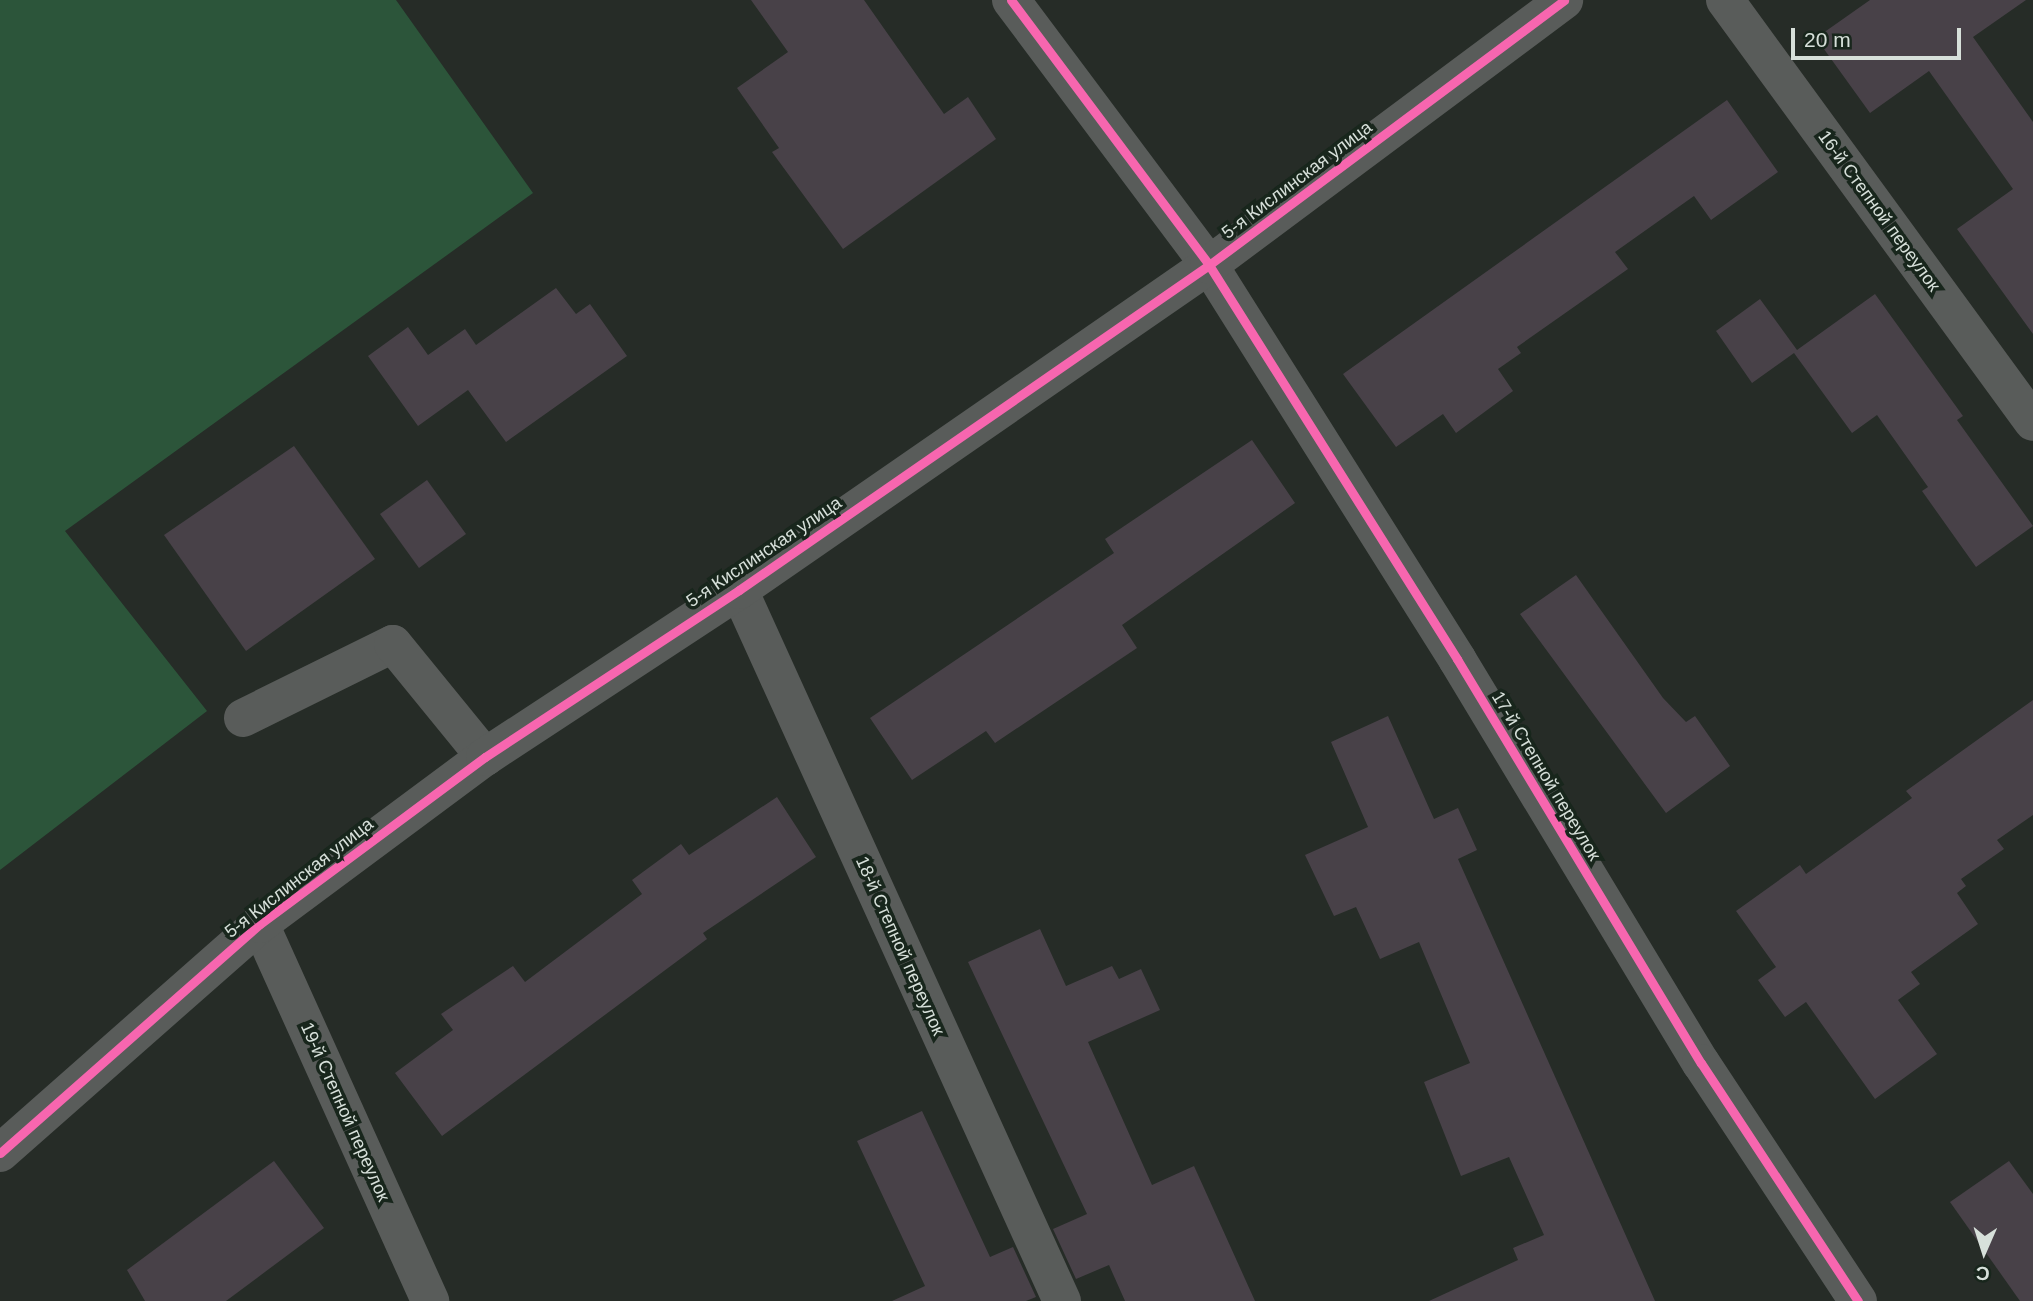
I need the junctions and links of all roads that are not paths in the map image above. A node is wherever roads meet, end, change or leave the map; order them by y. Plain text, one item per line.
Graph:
1 (1011, 0) edge
2 (1564, 0) edge
3 (1725, 0) edge
4 (1209, 265) junction
5 (2033, 422) edge
6 (738, 590) junction
7 (243, 718) dead end
8 (485, 757) junction
9 (260, 924) junction
10 (0, 1153) edge
11 (430, 1301) edge
12 (1062, 1301) edge
13 (1858, 1301) edge

1 - 4 street, 17-й Степной переулок
2 - 4 street, 5-я Кислинская улица
3 - 5 street, 16-й Степной переулок
4 - 6 street, 5-я Кислинская улица
4 - 13 street, 17-й Степной переулок
6 - 8 street, 5-я Кислинская улица
6 - 12 street, 18-й Степной переулок
7 - 8 street
8 - 9 street, 5-я Кислинская улица
9 - 10 street, 5-я Кислинская улица
9 - 11 street, 19-й Степной переулок

